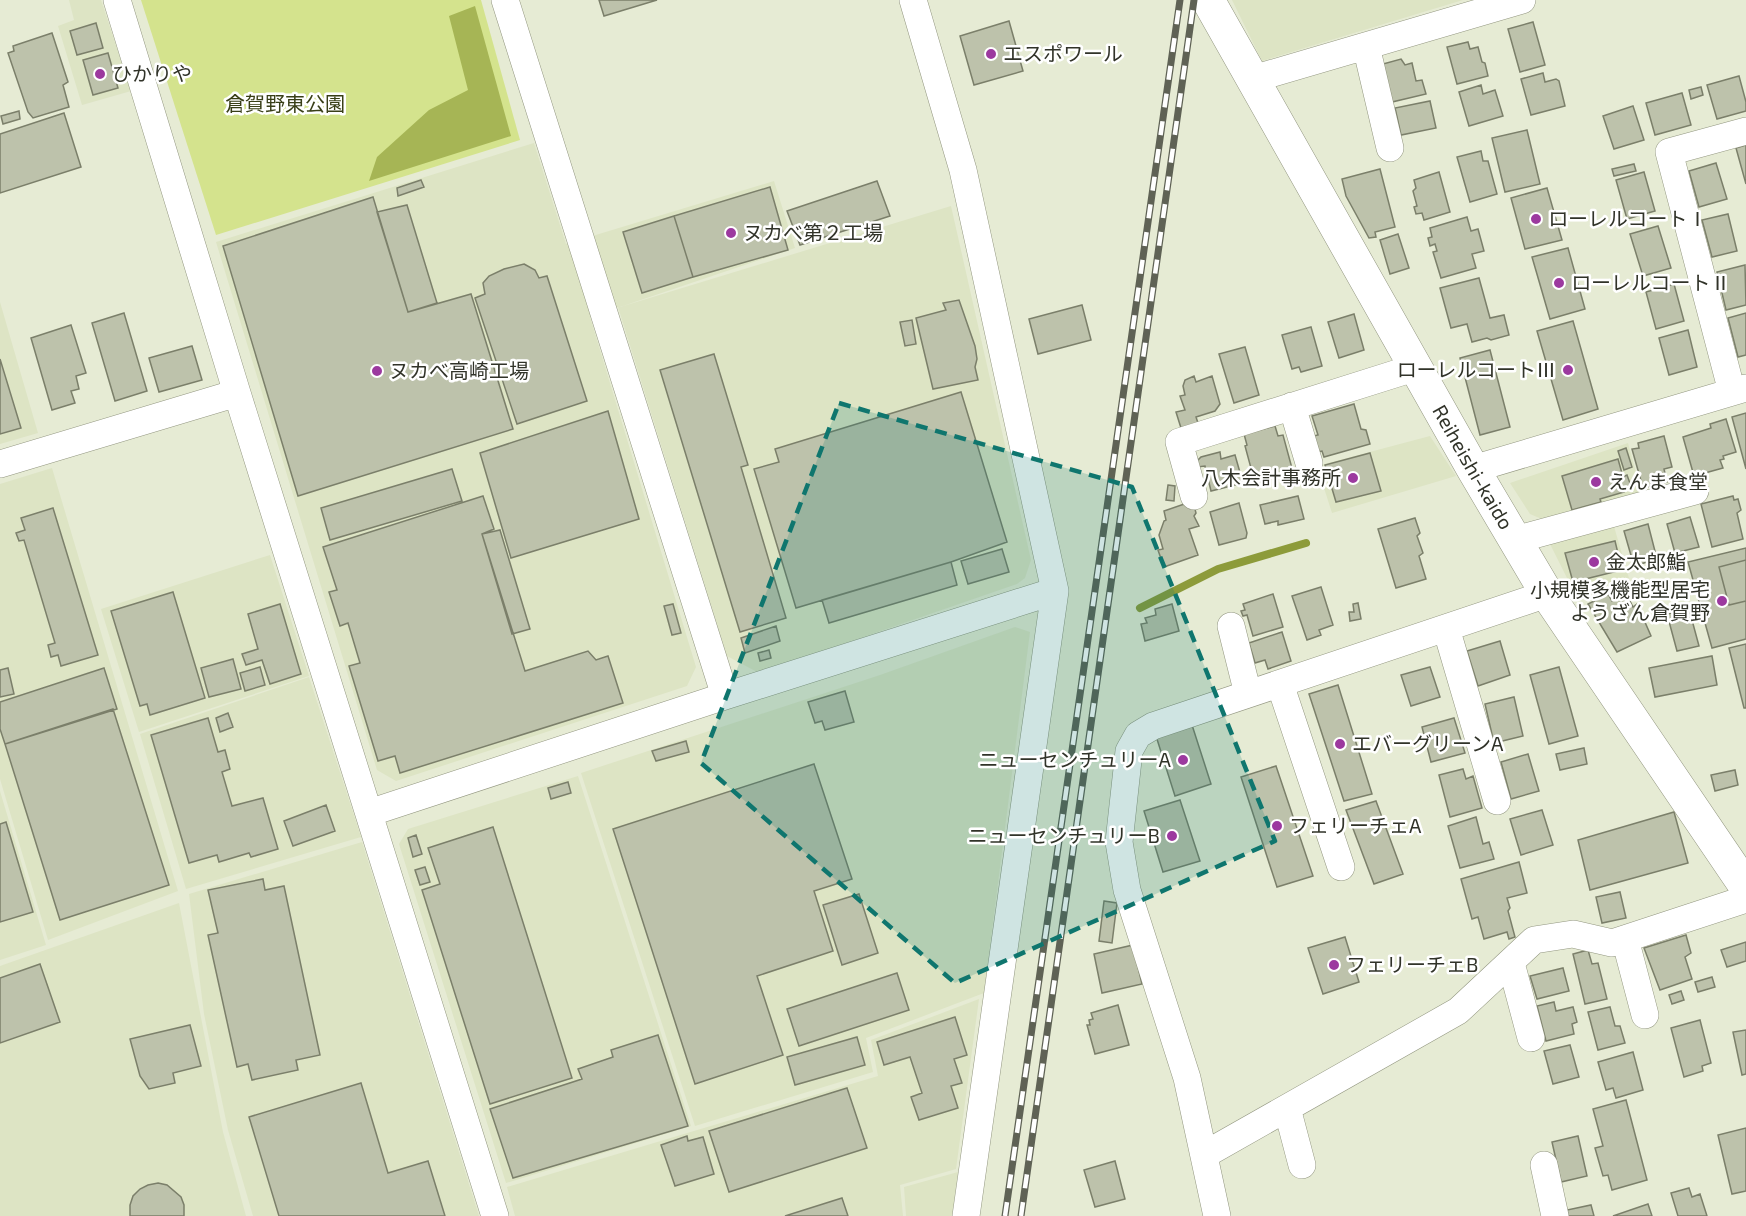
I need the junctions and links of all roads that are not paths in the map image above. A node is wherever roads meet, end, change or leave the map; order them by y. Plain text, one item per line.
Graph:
1 (117, 0) edge
2 (505, 0) edge
3 (913, 0) edge
4 (1208, 0) edge
5 (1522, 0) edge
6 (1366, 46) junction
7 (1253, 79) junction
8 (1746, 131) edge
9 (1390, 148) dead end
10 (1417, 367) junction
11 (1739, 390) edge
12 (237, 393) junction
13 (1292, 406) junction
14 (1309, 463) dead end
15 (0, 464) edge
16 (1473, 469) junction
17 (1695, 490) dead end
18 (1194, 496) dead end
19 (1515, 540) junction
20 (1055, 591) junction
21 (1547, 594) junction
22 (1231, 626) dead end
23 (1446, 628) junction
24 (1280, 684) junction
25 (1248, 694) junction
26 (725, 696) junction
27 (1497, 801) dead end
28 (369, 813) junction
29 (1341, 867) dead end
30 (1746, 887) edge
31 (1746, 899) edge
32 (1625, 939) junction
33 (1511, 963) junction
34 (1645, 1015) dead end
35 (1531, 1038) dead end
36 (1287, 1107) junction
37 (1204, 1155) junction
38 (1302, 1165) dead end
39 (1544, 1165) dead end
40 (495, 1216) edge
41 (966, 1216) edge
42 (1217, 1216) edge
43 (1555, 1216) edge

1 - 12 street
2 - 26 street
3 - 20 street
4 - 7 main road, Reiheishi-kaido
5 - 6 street
6 - 7 street
6 - 9 street
7 - 10 main road, Reiheishi-kaido
8 - 11 street
10 - 13 street
10 - 16 main road, Reiheishi-kaido
11 - 16 street
12 - 15 street
12 - 28 street
13 - 14 street
13 - 18 street
16 - 19 main road, Reiheishi-kaido
17 - 19 street
19 - 21 main road, Reiheishi-kaido
20 - 26 street
20 - 41 street
21 - 23 street
21 - 30 main road, Reiheishi-kaido
22 - 25 street
23 - 24 street
23 - 27 street
24 - 25 street
24 - 29 street
25 - 37 street
26 - 28 street
28 - 40 street
31 - 32 street
32 - 33 street
32 - 34 street
33 - 35 street
33 - 36 street
36 - 37 street
36 - 38 street
37 - 42 street
39 - 43 street

